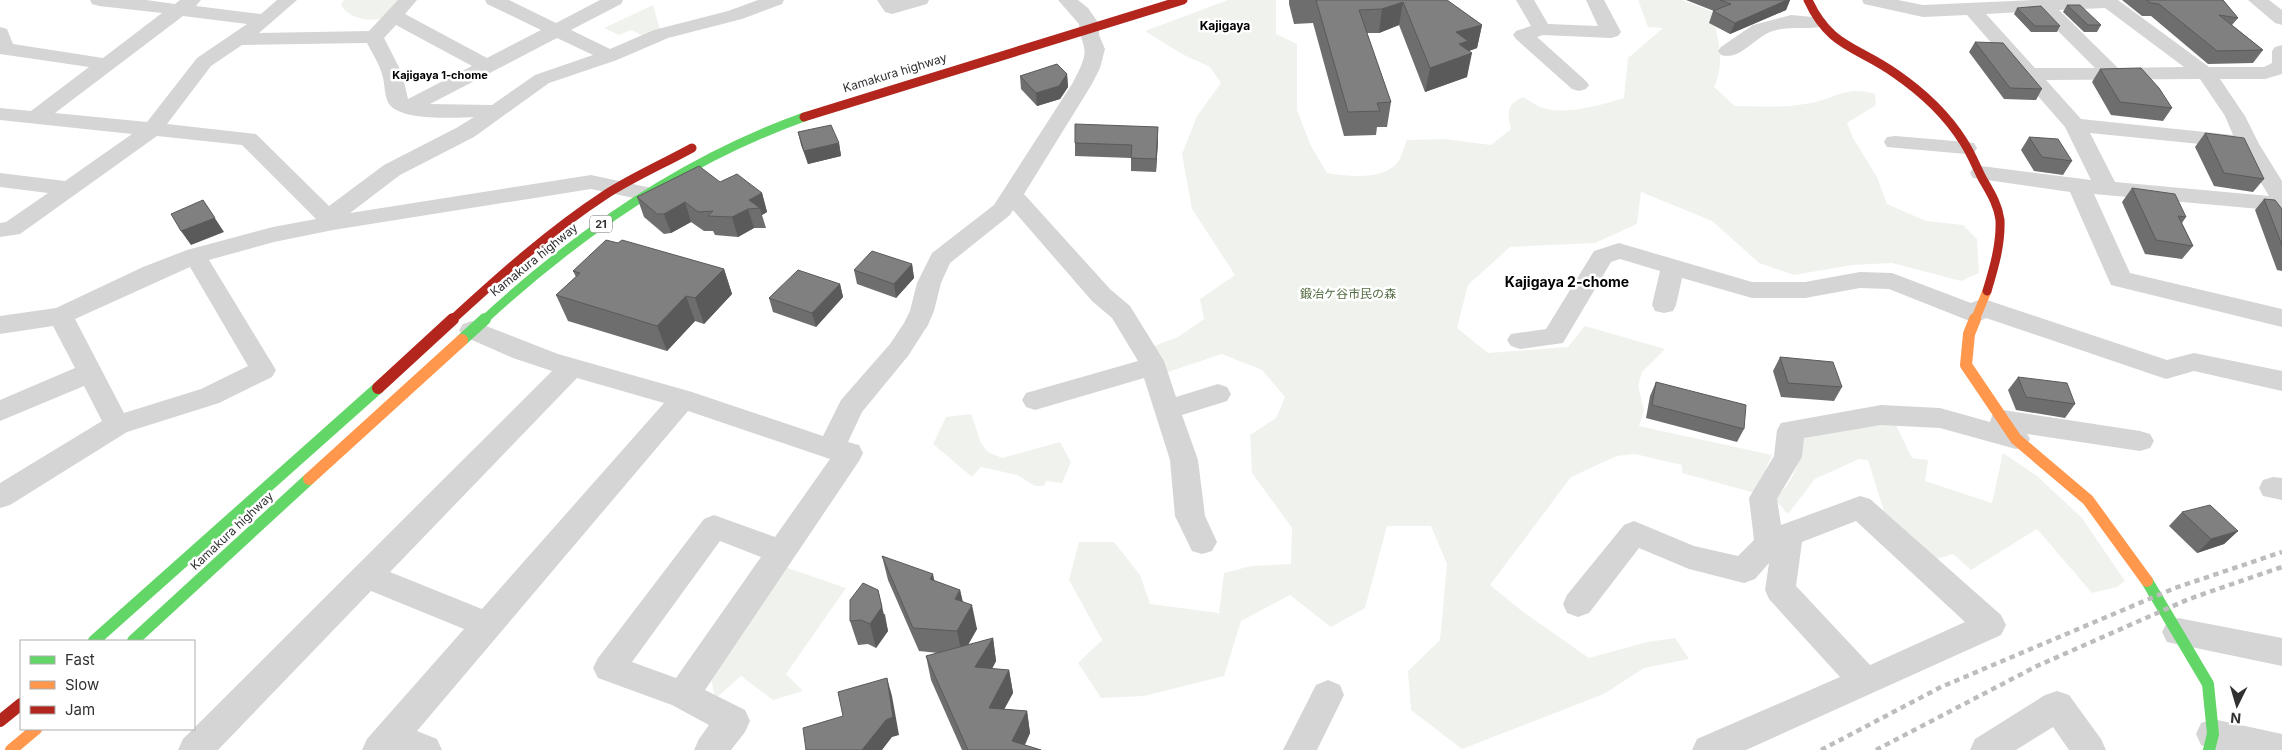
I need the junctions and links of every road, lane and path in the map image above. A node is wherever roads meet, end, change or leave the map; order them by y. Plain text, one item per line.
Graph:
1 (98, 0) edge
2 (288, 0) edge
3 (408, 0) edge
4 (494, 0) edge
5 (614, 0) edge
6 (775, 0) edge
7 (886, 0) edge
8 (920, 0) edge
9 (1067, 0) edge
10 (1183, 0) edge
11 (1525, 0) edge
12 (1595, 0) edge
13 (1808, 0) edge
14 (1871, 0) edge
15 (2257, 0) edge
16 (2107, 1) edge
17 (186, 5) edge
18 (2044, 6) junction
19 (1971, 8) junction
20 (394, 16) junction
21 (2282, 19) edge
22 (265, 20) junction
23 (1086, 20) junction
24 (1817, 22) junction
25 (1542, 29) junction
26 (557, 30) junction
27 (374, 37) junction
28 (237, 39) junction
29 (2, 45) edge
30 (1728, 51) dead end
31 (2282, 51) edge
32 (610, 56) junction
33 (106, 64) junction
34 (487, 66) junction
35 (2028, 74) junction
36 (2114, 75) junction
37 (2207, 75) junction
38 (1579, 85) dead end
39 (407, 108) junction
40 (495, 111) junction
41 (0, 114) edge
42 (35, 118) junction
43 (2075, 125) junction
44 (153, 129) junction
45 (705, 141) dead end
46 (1895, 142) dead end
47 (2248, 144) junction
48 (1966, 148) junction
49 (1981, 173) junction
50 (0, 180) edge
51 (2079, 186) junction
52 (618, 187) junction
53 (68, 188) junction
54 (2107, 189) junction
55 (648, 194) junction
56 (1013, 196) junction
57 (2282, 200) edge
58 (2282, 204) edge
59 (333, 223) junction
60 (0, 230) edge
61 (194, 256) junction
62 (1673, 266) junction
63 (1664, 305) dead end
64 (1978, 311) junction
65 (62, 316) junction
66 (2282, 318) edge
67 (0, 325) edge
68 (472, 330) junction
69 (1520, 340) dead end
70 (572, 366) junction
71 (1151, 367) junction
72 (90, 372) junction
73 (2282, 381) edge
74 (1218, 394) dead end
75 (683, 399) junction
76 (1036, 400) dead end
77 (1166, 410) junction
78 (0, 411) edge
79 (117, 425) junction
80 (2010, 430) junction
81 (2140, 441) dead end
82 (831, 448) junction
83 (0, 497) edge
84 (1202, 542) dead end
85 (782, 552) junction
86 (366, 576) junction
87 (1578, 604) dead end
88 (486, 624) junction
89 (2178, 632) junction
90 (95, 640) edge
91 (134, 640) edge
92 (2282, 652) edge
93 (1865, 682) junction
94 (1328, 695) dead end
95 (683, 696) junction
96 (20, 705) edge
97 (0, 721) edge
98 (35, 730) edge
99 (2211, 742) edge
100 (385, 743) edge
101 (11, 750) edge
102 (194, 750) edge
103 (425, 750) edge
104 (711, 750) edge
105 (1300, 750) edge
106 (1709, 750) edge
107 (1987, 750) edge
108 (2089, 750) edge
109 (2282, 750) edge

1 - 17 street
2 - 22 street
3 - 20 street
4 - 26 street
5 - 26 street
6 - 32 street
7 - 8 street
9 - 23 street
10 - 23 main road, Kamakura highway / 21
11 - 25 street
12 - 25 street
13 - 24 main road
14 - 19 street
15 - 21 street
16 - 18 street
16 - 37 street
17 - 22 street
17 - 33 street
18 - 19 street
18 - 36 street
19 - 35 street
20 - 27 street
20 - 34 street
22 - 28 street
23 - 55 main road, Kamakura highway / 21
23 - 56 street
24 - 30 street
24 - 48 main road
25 - 38 street
26 - 32 street
26 - 34 street
27 - 28 street
27 - 39 street
28 - 44 street
29 - 33 street
31 - 37 street
32 - 40 street
33 - 42 street
34 - 39 street
35 - 36 street
35 - 43 street
36 - 37 street
37 - 47 street
39 - 40 street
40 - 59 street
41 - 42 street
42 - 44 street
43 - 47 street
43 - 54 street
44 - 53 street
44 - 59 street
45 - 52 main road, Kamakura highway / 21
46 - 48 street
47 - 57 street
48 - 49 main road
49 - 51 street
49 - 64 main road
50 - 53 street
51 - 54 street
51 - 66 street
52 - 55 street
52 - 59 street
52 - 90 main road, Kamakura highway / 21
53 - 60 street
54 - 58 street
55 - 68 main road, Kamakura highway / 21
56 - 71 street
56 - 82 street
59 - 61 street
61 - 65 street
61 - 79 street
62 - 63 street
62 - 64 street
62 - 69 street
64 - 73 street
64 - 80 main road
65 - 67 street
65 - 72 street
68 - 70 street
68 - 91 main road, Kamakura highway / 21
70 - 75 street
70 - 86 street
71 - 76 street
71 - 77 street
72 - 78 street
72 - 79 street
74 - 77 street
75 - 82 street
75 - 88 street
77 - 84 street
79 - 83 street
80 - 81 street
80 - 87 street
80 - 89 main road
82 - 85 street
85 - 95 street
85 - 95 street
86 - 88 street
86 - 102 street
88 - 100 street
89 - 92 street
89 - 99 main road
93 - 93 street
93 - 106 street
94 - 105 street
95 - 104 street
96 - 97 main road
98 - 101 main road
99 - 109 street
100 - 103 street
107 - 108 street

